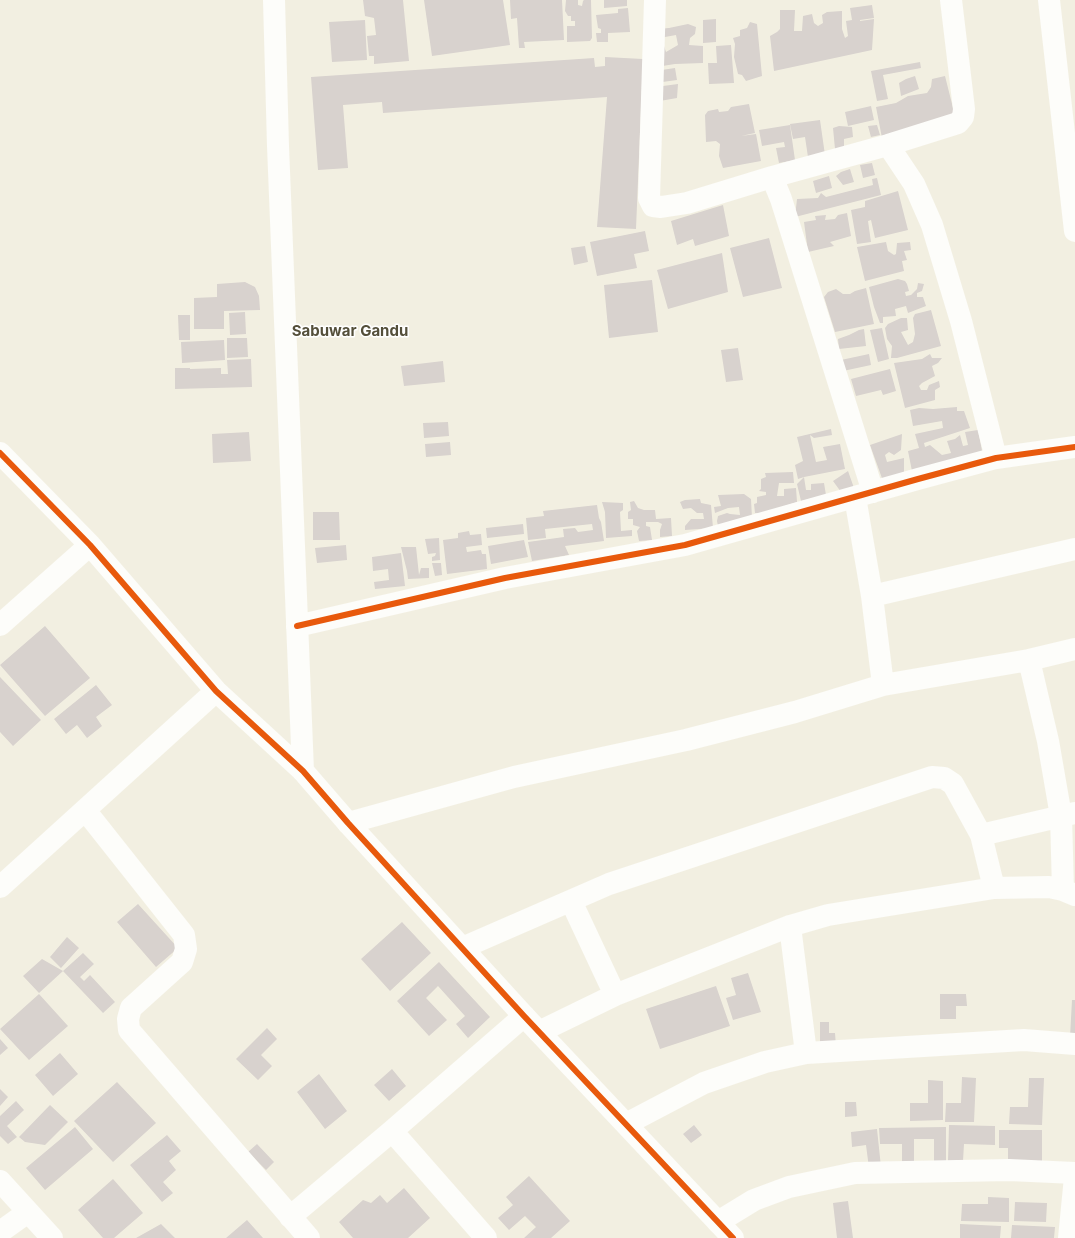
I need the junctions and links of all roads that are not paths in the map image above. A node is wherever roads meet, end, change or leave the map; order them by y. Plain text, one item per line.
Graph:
1 (274, 0) edge
2 (655, 0) edge
3 (951, 0) edge
4 (1049, 0) edge
5 (888, 144) junction
6 (1071, 147) edge
7 (772, 177) junction
8 (1075, 231) edge
9 (1075, 447) edge
10 (0, 453) edge
11 (996, 458) junction
12 (864, 495) junction
13 (90, 545) junction
14 (1075, 549) edge
15 (872, 596) junction
16 (0, 625) edge
17 (297, 626) junction
18 (1075, 649) edge
19 (1029, 660) junction
20 (883, 685) junction
21 (216, 691) junction
22 (303, 771) junction
23 (85, 810) junction
24 (1068, 814) edge
25 (348, 823) junction
26 (981, 835) junction
27 (0, 886) edge
28 (994, 888) junction
29 (1069, 893) edge
30 (571, 900) junction
31 (790, 926) junction
32 (462, 948) junction
33 (615, 995) junction
34 (524, 1016) junction
35 (539, 1032) junction
36 (1075, 1044) edge
37 (806, 1053) junction
38 (626, 1124) junction
39 (392, 1131) junction
40 (1075, 1173) edge
41 (1075, 1176) edge
42 (0, 1181) edge
43 (28, 1212) junction
44 (290, 1217) junction
45 (718, 1222) junction
46 (0, 1232) edge
47 (52, 1238) edge
48 (309, 1238) edge
49 (486, 1238) edge
50 (733, 1238) edge
51 (1069, 1238) edge

1 - 17 street
2 - 7 street
3 - 5 street
4 - 6 street
5 - 7 street
5 - 11 street
6 - 8 street
7 - 12 street
9 - 11 street
10 - 13 street
11 - 12 street
12 - 15 street
12 - 17 street
13 - 16 street
13 - 21 street
14 - 15 street
15 - 20 street
17 - 22 street
18 - 19 street
19 - 20 street
19 - 24 street
20 - 25 street
21 - 22 street
21 - 23 street
22 - 25 street
23 - 27 street
23 - 44 street
24 - 26 street
24 - 29 street
25 - 32 street
26 - 28 street
26 - 30 street
28 - 29 street
28 - 31 street
30 - 32 street
30 - 33 street
31 - 33 street
31 - 37 street
32 - 34 street
33 - 35 street
34 - 35 street
34 - 39 street
35 - 38 street
36 - 37 street
37 - 38 street
38 - 45 street
39 - 44 street
39 - 49 street
40 - 45 street
41 - 51 street
42 - 43 street
43 - 46 street
43 - 47 street
44 - 48 street
45 - 50 street

